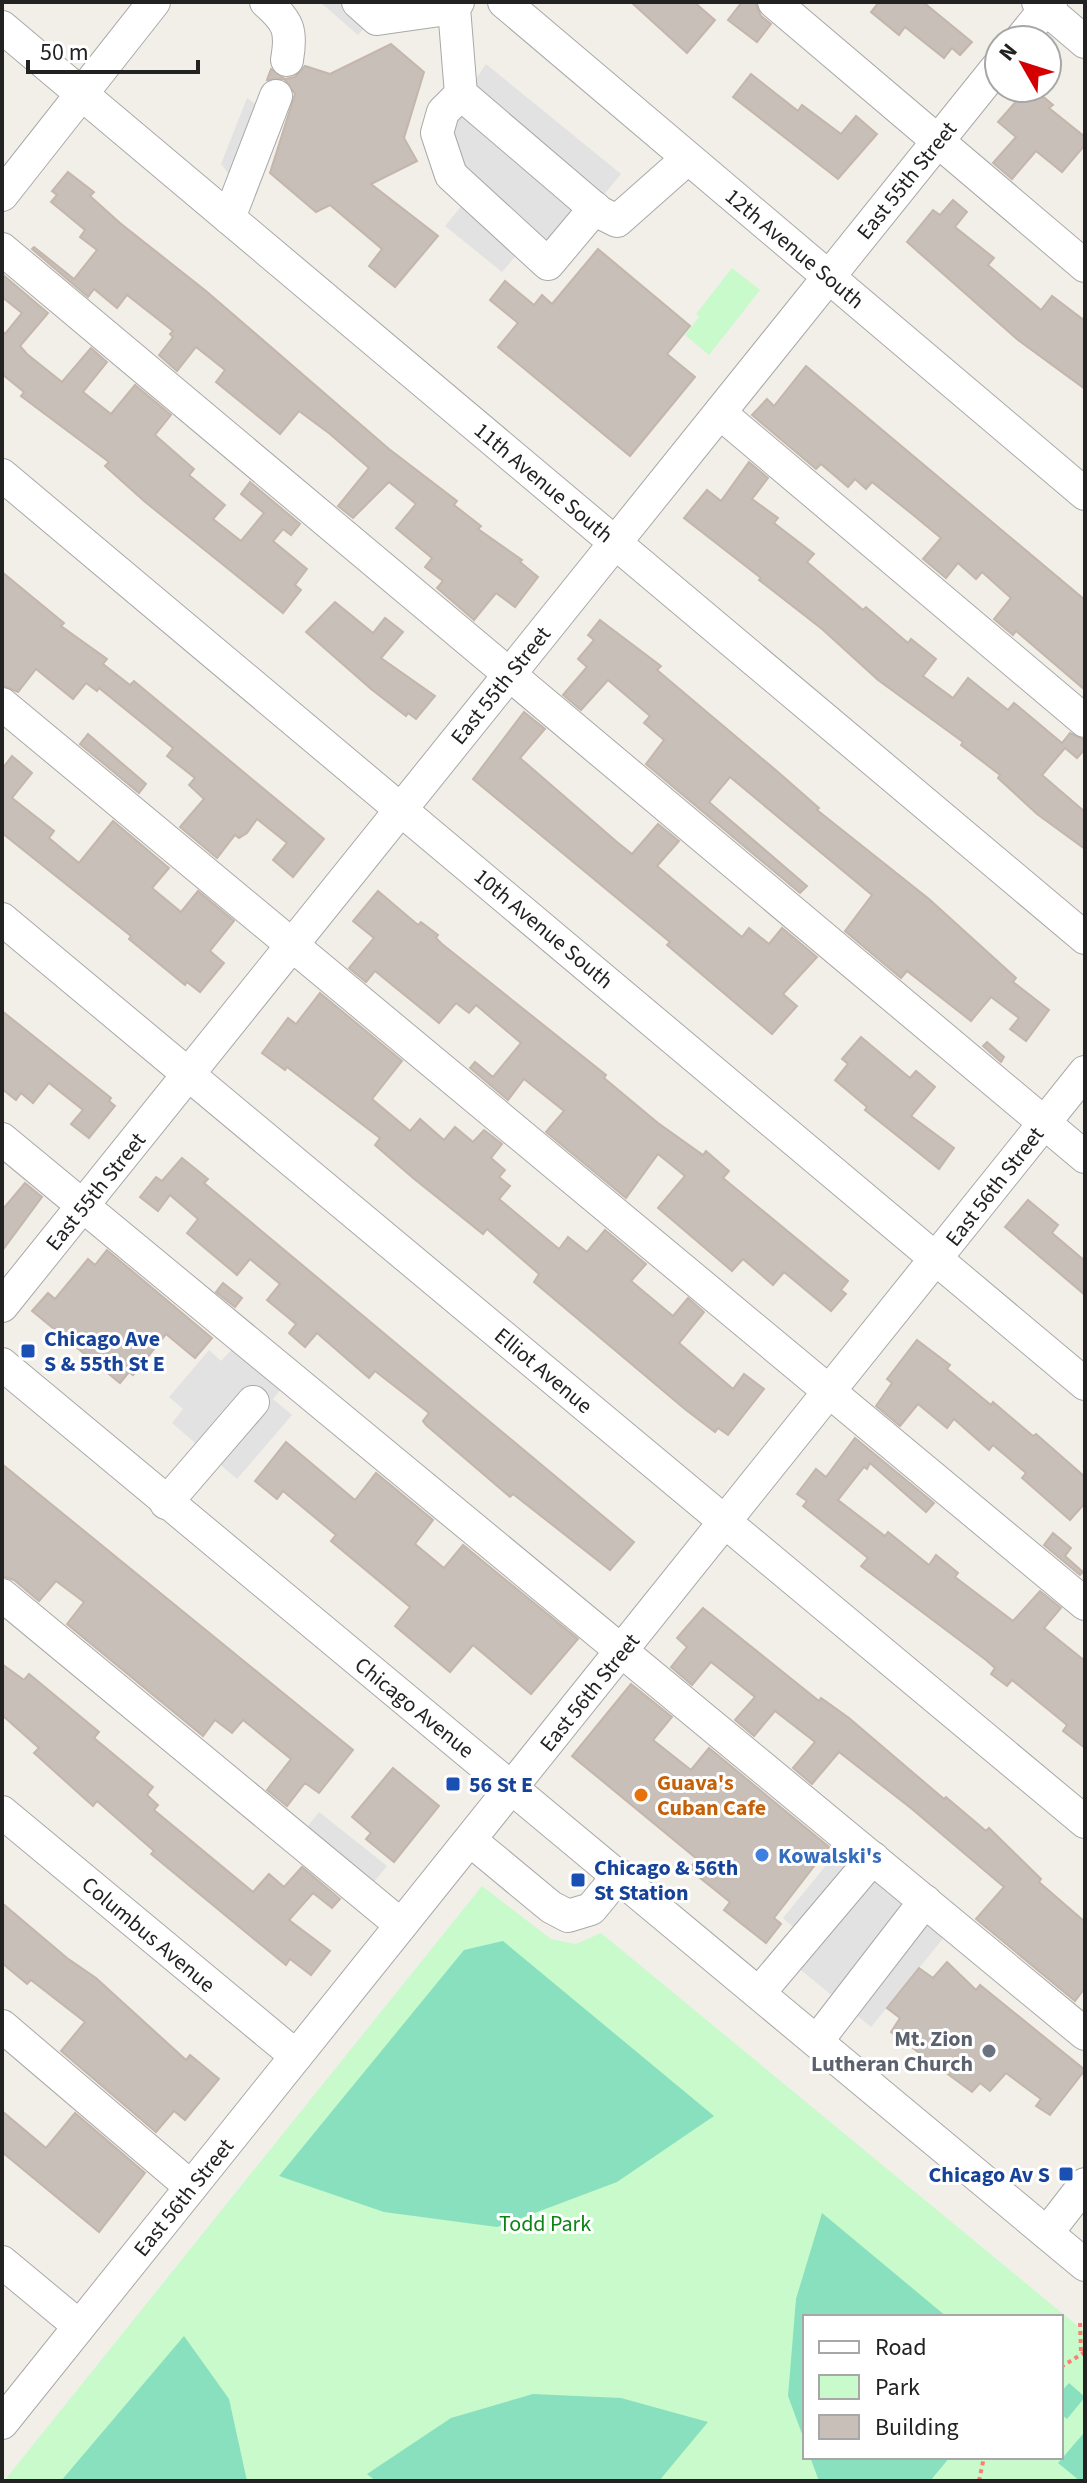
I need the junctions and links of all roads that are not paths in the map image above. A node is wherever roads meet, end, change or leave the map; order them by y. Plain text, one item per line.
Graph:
1 (154, 2) edge
2 (266, 2) edge
3 (358, 2) edge
4 (504, 2) edge
5 (774, 2) edge
6 (1045, 4) edge
7 (456, 5) edge
8 (1031, 24) edge
9 (2, 27) edge
10 (1085, 42) edge
11 (287, 60) dead end
12 (983, 84) edge
13 (83, 94) junction
14 (461, 94) junction
15 (276, 96) dead end
16 (936, 141) junction
17 (687, 159) junction
18 (2, 195) edge
19 (595, 208) junction
20 (229, 218) junction
21 (2, 249) edge
22 (1085, 266) edge
23 (829, 276) junction
24 (720, 413) junction
25 (2, 475) edge
26 (1085, 494) edge
27 (617, 542) junction
28 (509, 674) junction
29 (2, 704) edge
30 (1085, 721) edge
31 (401, 808) junction
32 (2, 919) edge
33 (1085, 938) edge
34 (291, 945) junction
35 (1085, 1072) edge
36 (190, 1075) junction
37 (1044, 1123) junction
38 (2, 1139) edge
39 (1085, 1157) edge
40 (82, 1206) junction
41 (936, 1259) junction
42 (2, 1306) edge
43 (2, 1364) edge
44 (1085, 1384) edge
45 (829, 1391) junction
46 (253, 1402) dead end
47 (166, 1503) junction
48 (725, 1521) junction
49 (2, 1595) edge
50 (1085, 1604) edge
51 (622, 1651) junction
52 (513, 1787) junction
53 (2, 1812) edge
54 (1085, 1822) edge
55 (470, 1840) junction
56 (873, 1858) junction
57 (619, 1875) junction
58 (925, 1901) junction
59 (401, 1925) junction
60 (759, 1993) junction
61 (2, 2026) edge
62 (1085, 2034) edge
63 (817, 2041) junction
64 (296, 2056) junction
65 (1085, 2184) edge
66 (191, 2187) junction
67 (1047, 2233) junction
68 (2, 2262) edge
69 (1085, 2265) edge
70 (79, 2326) junction
71 (2, 2423) edge

1 - 13 street
2 - 11 street
3 - 7 street
4 - 17 street, 12th Avenue South
5 - 16 street
6 - 8 street
6 - 10 street
7 - 14 street
9 - 13 street, 11th Avenue South
12 - 16 street, East 55th Street
13 - 18 street
13 - 20 street, 11th Avenue South
14 - 19 street
14 - 19 street
15 - 20 street
16 - 22 street
16 - 23 street, East 55th Street
17 - 19 street
17 - 23 street, 12th Avenue South
20 - 27 street, 11th Avenue South
21 - 28 street
23 - 24 street, East 55th Street
23 - 26 street, 12th Avenue South
24 - 27 street, East 55th Street
24 - 30 street
25 - 31 street, 10th Avenue South
27 - 28 street, East 55th Street
27 - 33 street, 11th Avenue South
28 - 31 street, East 55th Street
28 - 37 street
29 - 34 street
31 - 34 street, East 55th Street
31 - 41 street, 10th Avenue South
32 - 36 street, Elliot Avenue
34 - 36 street, East 55th Street
34 - 45 street
35 - 37 street, East 56th Street
36 - 40 street, East 55th Street
36 - 48 street, Elliot Avenue
37 - 39 street
37 - 41 street, East 56th Street
38 - 40 street
40 - 42 street, East 55th Street
40 - 51 street
41 - 44 street, 10th Avenue South
41 - 45 street, East 56th Street
43 - 47 street, Chicago Avenue
45 - 48 street, East 56th Street
45 - 50 street
46 - 47 street
47 - 52 street, Chicago Avenue
48 - 51 street, East 56th Street
48 - 54 street, Elliot Avenue
49 - 59 street
51 - 52 street, East 56th Street
51 - 56 street
52 - 55 street, East 56th Street
52 - 57 street, Chicago Avenue
53 - 64 street, Columbus Avenue
55 - 57 street
55 - 59 street, East 56th Street
56 - 58 street
56 - 60 street
57 - 60 street, Chicago Avenue
58 - 62 street
58 - 63 street
59 - 64 street, East 56th Street
60 - 63 street, Chicago Avenue
61 - 66 street
63 - 67 street, Chicago Avenue
64 - 66 street, East 56th Street
65 - 67 street
66 - 70 street, East 56th Street
67 - 69 street, Chicago Avenue
68 - 70 street
70 - 71 street, East 56th Street

